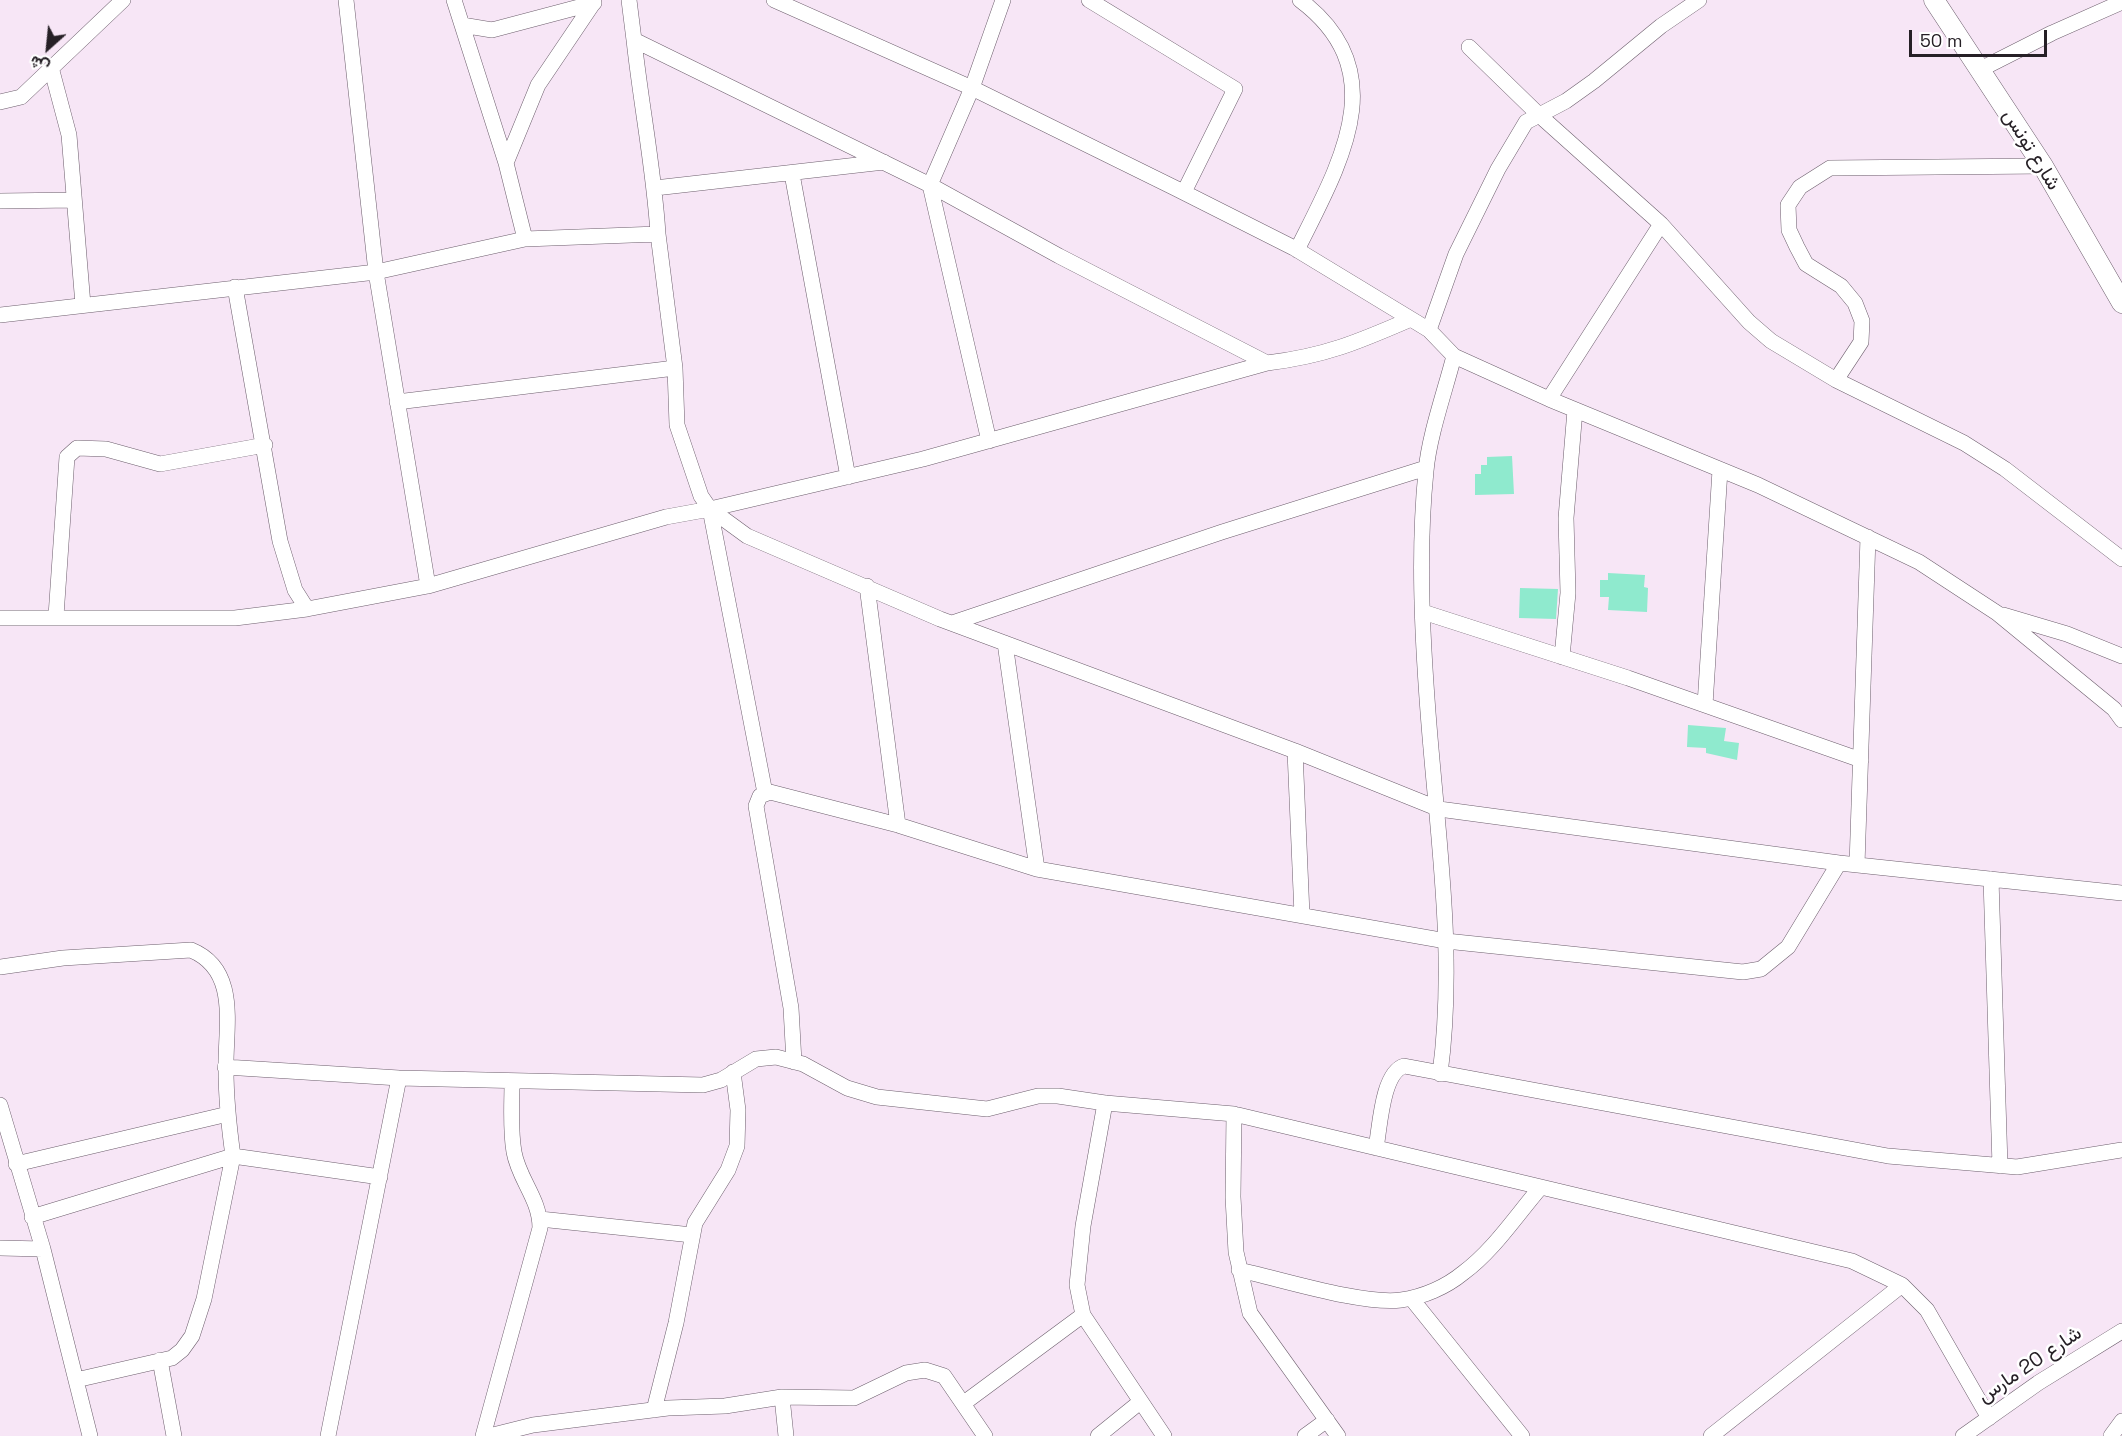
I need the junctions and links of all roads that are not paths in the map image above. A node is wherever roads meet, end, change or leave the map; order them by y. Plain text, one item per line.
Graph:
1 (123, 0) edge
2 (346, 0) edge
3 (454, 0) edge
4 (629, 0) edge
5 (774, 0) edge
6 (1003, 0) edge
7 (1089, 0) edge
8 (1300, 0) edge
9 (1699, 0) edge
10 (1934, 0) edge
11 (596, 2) edge
12 (2122, 2) edge
13 (462, 25) junction
14 (634, 40) junction
15 (1469, 47) dead end
16 (1979, 70) junction
17 (52, 71) junction
18 (972, 88) junction
19 (0, 102) edge
20 (1538, 114) junction
21 (884, 162) junction
22 (506, 163) junction
23 (2043, 166) junction
24 (792, 174) junction
25 (930, 185) junction
26 (655, 188) junction
27 (1184, 192) junction
28 (74, 200) junction
29 (0, 201) edge
30 (1661, 224) junction
31 (658, 234) junction
32 (525, 239) junction
33 (1297, 250) junction
34 (376, 272) junction
35 (235, 287) junction
36 (2122, 303) edge
37 (83, 305) junction
38 (0, 315) edge
39 (1411, 319) junction
40 (1429, 330) junction
41 (1454, 356) junction
42 (1267, 363) junction
43 (675, 368) junction
44 (1836, 380) junction
45 (1549, 399) junction
46 (397, 402) junction
47 (1575, 410) junction
48 (989, 441) junction
49 (265, 446) junction
50 (1426, 468) junction
51 (1720, 470) junction
52 (848, 477) junction
53 (710, 509) junction
54 (1868, 537) junction
55 (2122, 559) edge
56 (429, 586) junction
57 (867, 586) junction
58 (307, 609) junction
59 (1423, 612) junction
60 (1997, 613) junction
61 (56, 616) junction
62 (0, 618) edge
63 (952, 624) junction
64 (1005, 643) junction
65 (2122, 656) edge
66 (1562, 657) junction
67 (1705, 705) junction
68 (2122, 720) edge
69 (1295, 751) junction
70 (1861, 760) junction
71 (765, 793) junction
72 (1439, 809) junction
73 (898, 825) junction
74 (1839, 862) junction
75 (1857, 865) junction
76 (1037, 869) junction
77 (1991, 879) junction
78 (2122, 893) edge
79 (1302, 915) junction
80 (1446, 941) junction
81 (0, 967) edge
82 (794, 1062) junction
83 (225, 1067) junction
84 (733, 1072) junction
85 (1440, 1074) junction
86 (399, 1078) junction
87 (512, 1081) junction
88 (1105, 1103) junction
89 (0, 1105) edge
90 (228, 1114) junction
91 (1234, 1114) junction
92 (1376, 1148) junction
93 (2122, 1149) edge
94 (233, 1156) junction
95 (16, 1164) junction
96 (2000, 1166) junction
97 (380, 1177) junction
98 (1540, 1188) junction
99 (32, 1216) junction
100 (540, 1219) junction
101 (692, 1235) junction
102 (0, 1248) edge
103 (43, 1249) junction
104 (1239, 1270) junction
105 (1902, 1285) junction
106 (1411, 1298) junction
107 (1083, 1315) junction
108 (2122, 1331) edge
109 (160, 1360) junction
110 (76, 1380) junction
111 (782, 1397) junction
112 (1140, 1402) junction
113 (964, 1403) junction
114 (654, 1410) junction
115 (1989, 1418) junction
116 (1327, 1420) junction
117 (2122, 1421) edge
118 (90, 1436) edge
119 (174, 1436) edge
120 (328, 1436) edge
121 (483, 1436) edge
122 (489, 1436) edge
123 (786, 1436) edge
124 (985, 1436) edge
125 (1098, 1436) edge
126 (1164, 1436) edge
127 (1305, 1436) edge
128 (1338, 1436) edge
129 (1522, 1436) edge
130 (1711, 1436) edge
131 (1963, 1436) edge
132 (2112, 1436) edge

1 - 17 street
2 - 34 street
3 - 13 street
4 - 14 street
5 - 18 street
6 - 18 street
7 - 27 street
8 - 33 street
9 - 20 street
10 - 16 street, شارع تونس
11 - 13 street
11 - 22 street
12 - 16 street
13 - 22 street
14 - 21 street
14 - 26 street
15 - 20 street
16 - 23 street, شارع تونس
17 - 19 street
17 - 28 street
18 - 25 street
18 - 27 street
20 - 30 street
20 - 40 street
21 - 24 street
21 - 25 street
22 - 32 street
23 - 36 street, شارع تونس
23 - 44 street
24 - 26 street
24 - 52 street
25 - 42 street
25 - 48 street
26 - 31 street
27 - 33 street
28 - 29 street
28 - 37 street
30 - 44 street
30 - 45 street
31 - 32 street
31 - 43 street
32 - 34 street
33 - 39 street
34 - 35 street
34 - 46 street
35 - 37 street
35 - 49 street
37 - 38 street
39 - 40 street
39 - 42 street
40 - 41 street
41 - 45 street
41 - 50 street
42 - 48 street
43 - 46 street
43 - 53 street
44 - 55 street
45 - 47 street
46 - 56 street
47 - 51 street
47 - 66 street
48 - 52 street
49 - 58 street
49 - 61 street
50 - 59 street
50 - 63 street
51 - 54 street
51 - 67 street
52 - 53 street
53 - 56 street
53 - 57 street
53 - 71 street
54 - 60 street
54 - 70 street
56 - 58 street
57 - 63 street
57 - 73 street
58 - 61 street
59 - 66 street
59 - 72 street
60 - 65 street
60 - 68 street
61 - 62 street
63 - 64 street
64 - 69 street
64 - 76 street
66 - 67 street
67 - 70 street
69 - 72 street
69 - 79 street
70 - 75 street
71 - 73 street
71 - 82 street
72 - 74 street
72 - 80 street
73 - 76 street
74 - 75 street
74 - 80 street
75 - 77 street
76 - 79 street
77 - 78 street
77 - 96 street
79 - 80 street
80 - 85 street
81 - 83 street
82 - 84 street
82 - 88 street
83 - 86 street
83 - 90 street
84 - 87 street
84 - 101 street
85 - 92 street
85 - 96 street
86 - 87 street
86 - 97 street
87 - 100 street
88 - 91 street
88 - 107 street
89 - 95 street
90 - 94 street
90 - 95 street
91 - 92 street
91 - 104 street
92 - 98 street
93 - 96 street
94 - 97 street
94 - 99 street
94 - 109 street
95 - 99 street
97 - 120 street
98 - 105 street
98 - 106 street
99 - 103 street
100 - 101 street
100 - 121 street
101 - 114 street
102 - 103 street
103 - 110 street
104 - 106 street
104 - 116 street
105 - 115 street
105 - 130 street
106 - 129 street
107 - 112 street
107 - 113 street
108 - 115 street, شارع 20 مارس
109 - 110 street
109 - 119 street
110 - 118 street
111 - 113 street
111 - 114 street
111 - 123 street
112 - 125 street
112 - 126 street
113 - 124 street
114 - 122 street
115 - 131 street, شارع 20 مارس
116 - 127 street
116 - 128 street
117 - 132 street

